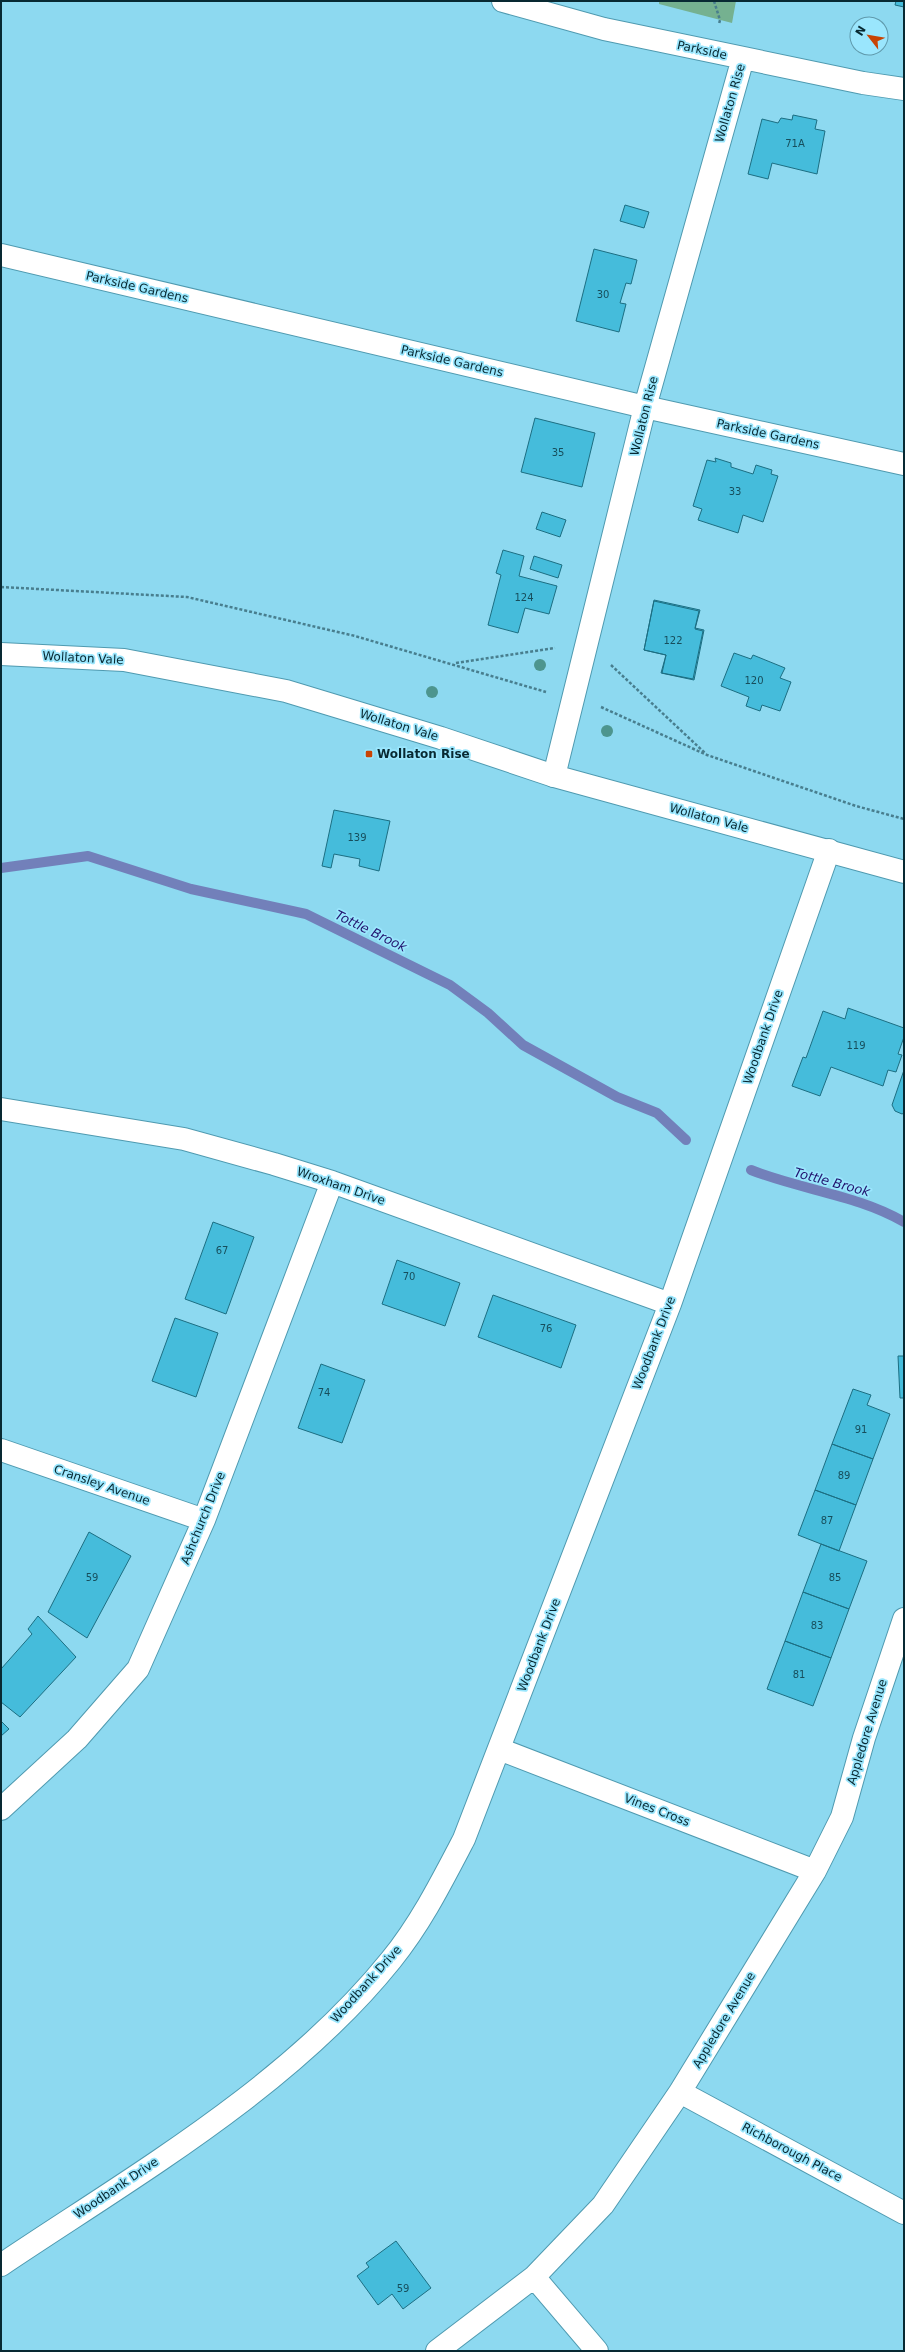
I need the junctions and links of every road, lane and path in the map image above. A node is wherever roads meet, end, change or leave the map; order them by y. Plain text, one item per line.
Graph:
1 (503, 1) edge
2 (743, 58) junction
3 (904, 89) edge
4 (1, 255) edge
5 (645, 407) junction
6 (904, 464) edge
7 (1, 587) edge
8 (1, 654) edge
9 (572, 700) junction
10 (554, 776) junction
11 (904, 819) edge
12 (829, 850) junction
13 (904, 872) edge
14 (1, 1109) edge
15 (332, 1182) junction
16 (670, 1304) junction
17 (1, 1450) edge
18 (204, 1520) junction
19 (904, 1619) edge
20 (499, 1749) junction
21 (1, 1809) edge
22 (815, 1871) junction
23 (680, 2092) junction
24 (904, 2213) edge
25 (1, 2264) edge
26 (534, 2277) junction
27 (437, 2351) edge
28 (597, 2351) edge

1 - 2 street, Parkside
2 - 3 street, Parkside
2 - 5 street, Wollaton Rise
4 - 5 street, Parkside Gardens
5 - 6 street, Parkside Gardens
5 - 9 street, Wollaton Rise
7 - 9 path
8 - 10 street, Wollaton Vale
9 - 10 street, Wollaton Rise
9 - 11 path
10 - 12 street, Wollaton Vale
12 - 13 street, Wollaton Vale
12 - 16 street, Woodbank Drive
14 - 15 street, Wroxham Drive
15 - 16 street, Wroxham Drive
15 - 18 street, Ashchurch Drive
16 - 20 street, Woodbank Drive
17 - 18 street, Cransley Avenue
18 - 21 street, Ashchurch Drive
19 - 22 street, Appledore Avenue
20 - 22 street, Vines Cross
20 - 25 street, Woodbank Drive
22 - 23 street, Appledore Avenue
23 - 24 street, Richborough Place
23 - 26 street, Appledore Avenue
26 - 27 street, Appledore Avenue
26 - 28 street

